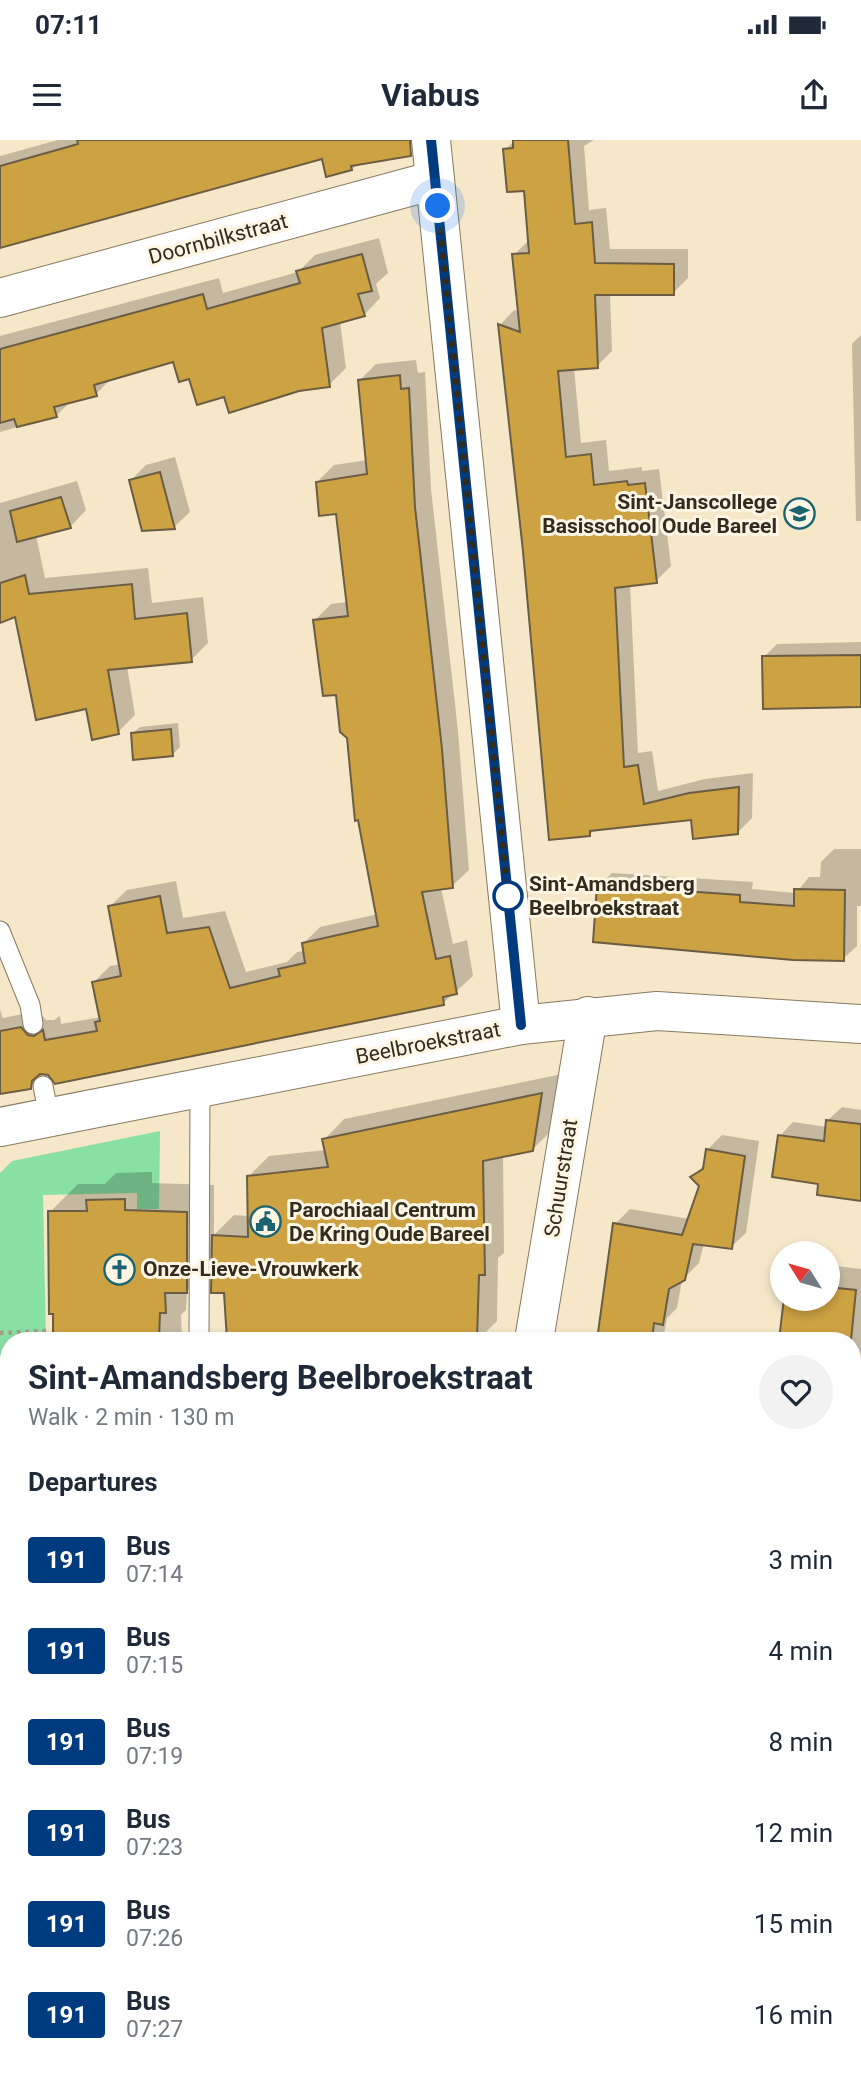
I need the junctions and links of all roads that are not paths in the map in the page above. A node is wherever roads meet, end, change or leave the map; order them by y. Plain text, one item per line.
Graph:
1 (431, 140) edge
2 (435, 180) junction
3 (0, 298) edge
4 (0, 931) edge
5 (588, 1016) junction
6 (33, 1024) dead end
7 (861, 1024) edge
8 (521, 1025) junction
9 (200, 1088) junction
10 (0, 1127) edge
11 (199, 1332) edge
12 (535, 1332) edge

1 - 2 street
2 - 3 street, Doornbilkstraat
2 - 8 street
4 - 6 lane
5 - 7 street, Beelbroekstraat
5 - 8 street, Beelbroekstraat
5 - 12 street, Schuurstraat
8 - 9 street, Beelbroekstraat
9 - 10 street, Beelbroekstraat
9 - 11 lane

